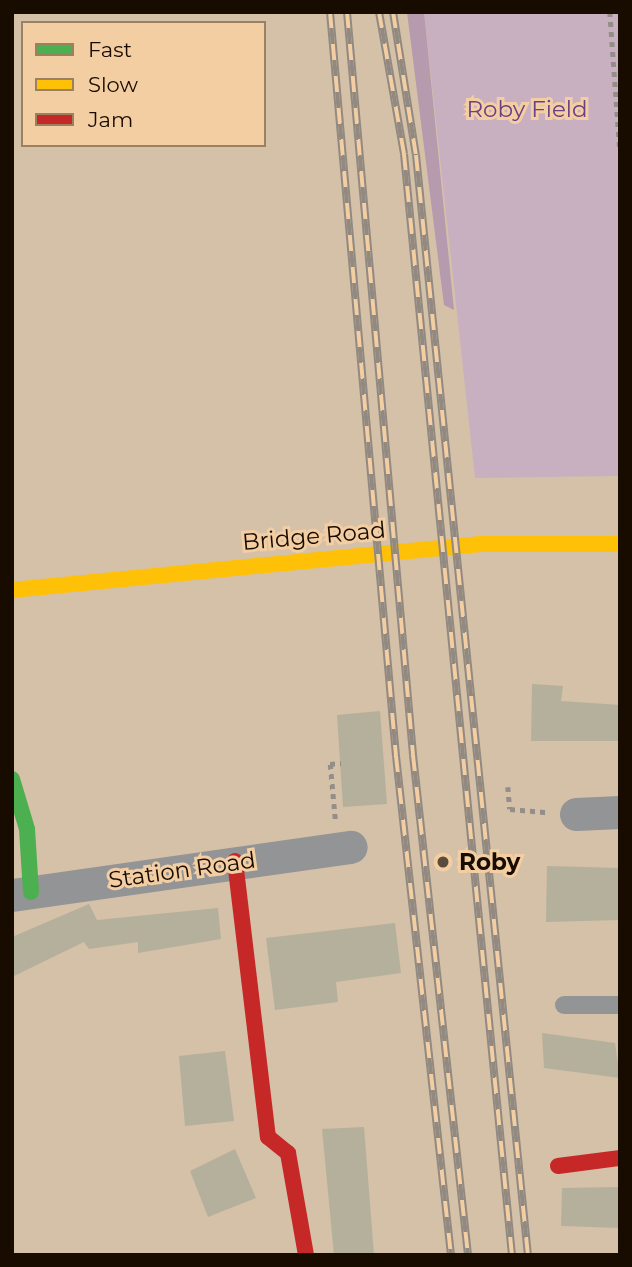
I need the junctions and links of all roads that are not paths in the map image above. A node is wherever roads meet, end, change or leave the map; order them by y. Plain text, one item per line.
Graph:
1 (620, 544) edge
2 (12, 590) edge
3 (12, 779) edge
4 (620, 812) edge
5 (576, 814) road end
6 (344, 848) road end
7 (235, 862) junction
8 (22, 893) edge
9 (620, 1005) edge
10 (564, 1006) dead end
11 (620, 1158) edge
12 (558, 1166) dead end
13 (306, 1255) edge

1 - 2 street, Bridge Road
3 - 8 street
4 - 5 street
6 - 7 street, Station Road
7 - 8 street, Station Road
7 - 13 street
9 - 10 lane
11 - 12 street

